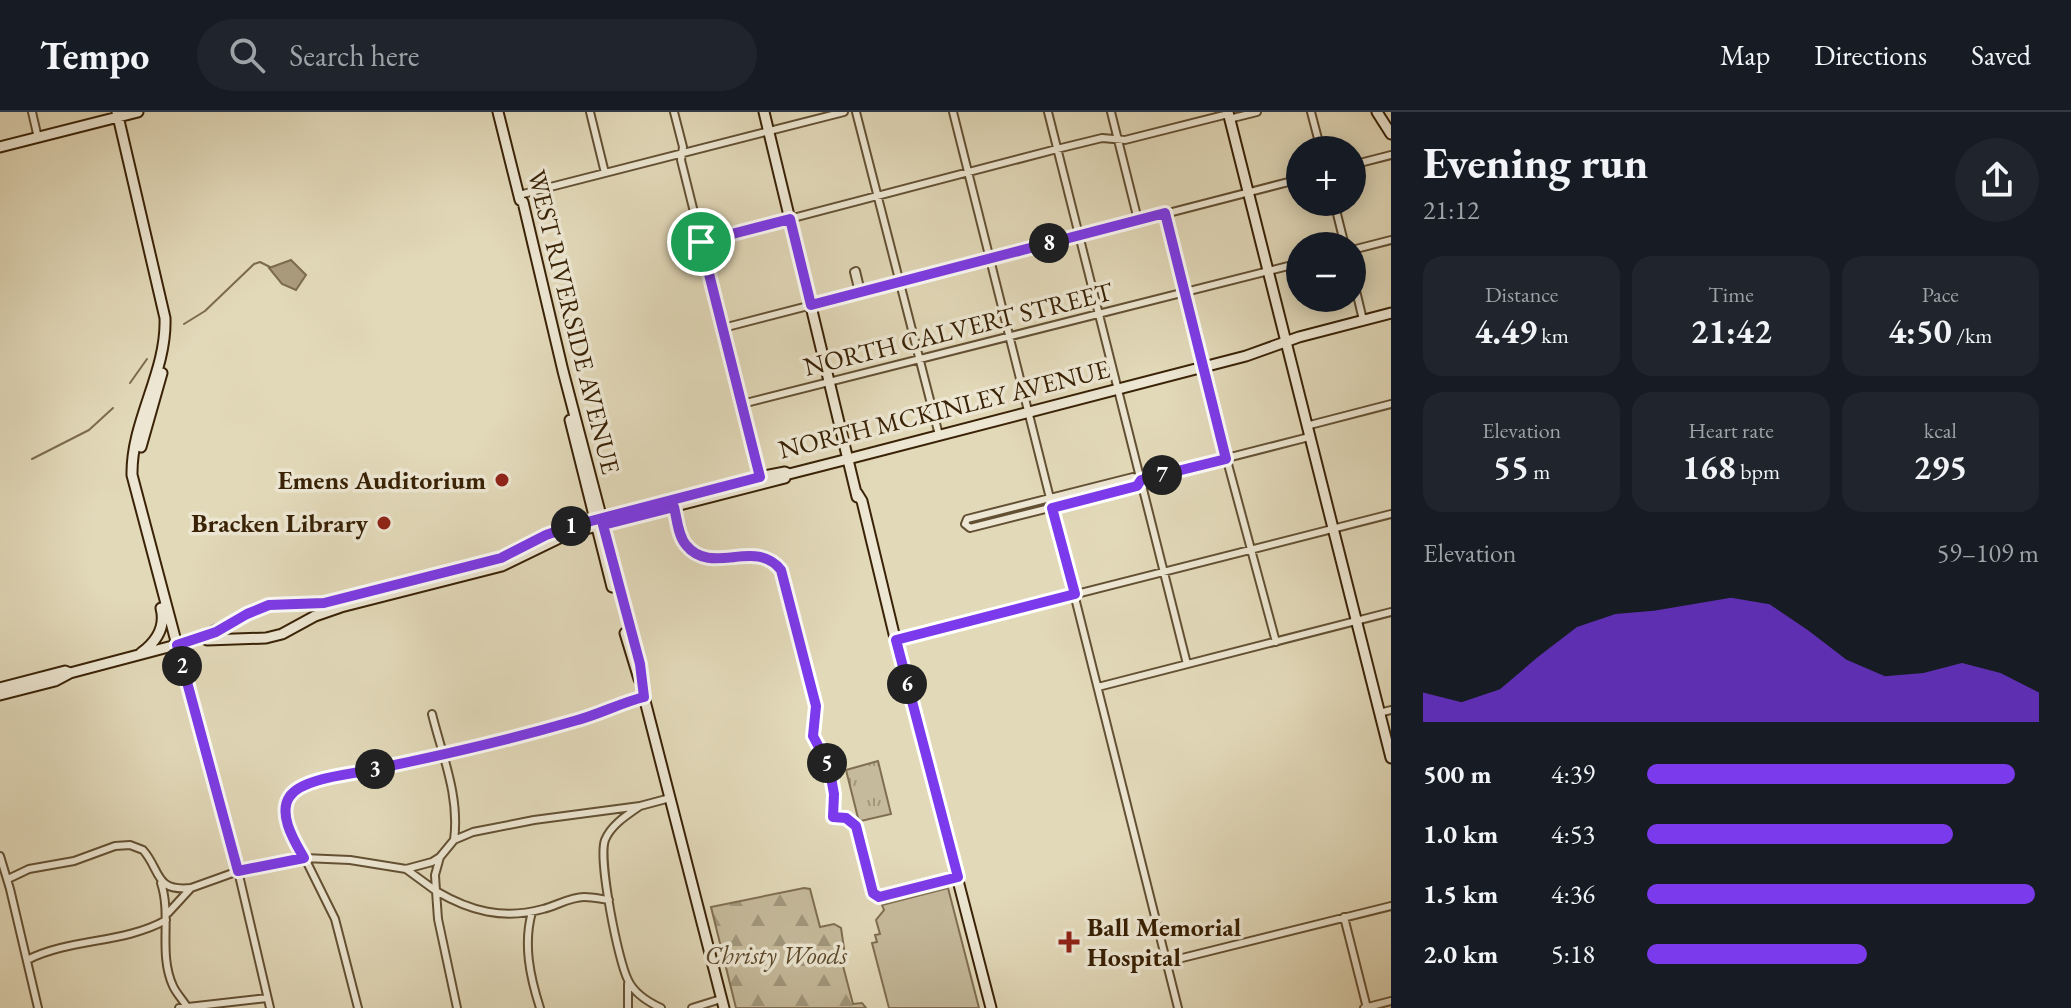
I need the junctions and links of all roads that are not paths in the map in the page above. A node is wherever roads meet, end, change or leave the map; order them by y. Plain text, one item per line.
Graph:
1 (32, 112) edge
2 (138, 112) edge
3 (498, 112) edge
4 (590, 112) edge
5 (674, 112) edge
6 (764, 112) edge
7 (844, 112) edge
8 (856, 112) edge
9 (953, 112) edge
10 (1048, 112) edge
11 (1111, 112) edge
12 (1257, 112) edge
13 (1311, 112) edge
14 (1377, 112) edge
15 (121, 114) edge
16 (1228, 115) edge
17 (768, 131) junction
18 (1391, 134) edge
19 (1317, 136) edge
20 (38, 138) junction
21 (1118, 140) junction
22 (0, 147) edge
23 (1057, 149) junction
24 (681, 154) junction
25 (1391, 155) edge
26 (1366, 161) edge
27 (605, 173) junction
28 (968, 173) junction
29 (1286, 182) edge
30 (1247, 192) junction
31 (520, 197) junction
32 (877, 197) junction
33 (1165, 213) junction
34 (790, 219) junction
35 (1138, 220) junction
36 (1078, 235) junction
37 (1391, 240) edge
38 (701, 242) junction
39 (1366, 246) edge
40 (989, 259) junction
41 (1286, 266) edge
42 (1267, 271) junction
43 (899, 282) junction
44 (1183, 292) junction
45 (811, 305) junction
46 (1361, 312) edge
47 (1391, 313) edge
48 (1098, 314) junction
49 (1363, 320) junction
50 (723, 328) junction
51 (1009, 336) junction
52 (1285, 343) junction
53 (920, 359) junction
54 (1202, 368) junction
55 (830, 381) junction
56 (1118, 389) junction
57 (742, 404) junction
58 (1391, 404) edge
59 (1030, 412) junction
60 (1306, 426) junction
61 (939, 435) junction
62 (1309, 437) junction
63 (848, 459) junction
64 (1226, 459) junction
65 (789, 474) junction
66 (760, 477) junction
67 (1141, 480) junction
68 (1049, 498) junction
69 (673, 504) junction
70 (1052, 508) junction
71 (1391, 514) edge
72 (597, 524) junction
73 (1332, 529) junction
74 (1250, 550) junction
75 (158, 570) junction
76 (1164, 572) junction
77 (1075, 594) junction
78 (1391, 612) edge
79 (1356, 621) junction
80 (195, 640) junction
81 (896, 640) junction
82 (1276, 642) junction
83 (177, 645) junction
84 (137, 655) junction
85 (1187, 664) junction
86 (70, 673) junction
87 (1098, 687) junction
88 (0, 688) edge
89 (0, 695) edge
90 (644, 697) junction
91 (1391, 710) edge
92 (1379, 713) junction
93 (432, 714) dead end
94 (443, 756) junction
95 (1391, 758) edge
96 (670, 798) junction
97 (640, 806) junction
98 (454, 840) junction
99 (0, 856) edge
100 (440, 857) junction
101 (304, 858) junction
102 (406, 869) junction
103 (238, 871) junction
104 (958, 877) junction
105 (8, 879) junction
106 (160, 880) junction
107 (191, 888) junction
108 (436, 891) junction
109 (609, 900) junction
110 (1391, 906) edge
111 (532, 912) junction
112 (167, 917) junction
113 (1344, 917) junction
114 (27, 960) junction
115 (1166, 962) junction
116 (628, 980) junction
117 (267, 998) junction
118 (1391, 1001) edge
119 (722, 1004) edge
120 (187, 1007) edge
121 (38, 1008) edge
122 (179, 1008) edge
123 (270, 1008) edge
124 (358, 1008) edge
125 (457, 1008) edge
126 (540, 1008) edge
127 (628, 1008) edge
128 (661, 1008) edge
129 (692, 1008) edge
130 (991, 1008) edge
131 (1178, 1008) edge
132 (1366, 1008) edge

1 - 20 street
2 - 15 main road
3 - 31 main road, WEST RIVERSIDE AVENUE
4 - 27 street
5 - 24 street
6 - 17 main road
7 - 17 street
8 - 32 street
9 - 28 street
10 - 23 street
11 - 21 street
12 - 16 street
13 - 19 street
14 - 18 main road
15 - 20 main road
15 - 75 main road
16 - 21 street
16 - 30 main road
17 - 24 street
17 - 34 main road
20 - 22 main road
21 - 23 street
21 - 35 street
23 - 28 street
23 - 36 street
24 - 27 street
24 - 38 street
25 - 26 street
27 - 31 street
28 - 32 street
28 - 40 street
29 - 30 street
30 - 33 street
30 - 42 main road
31 - 72 main road, WEST RIVERSIDE AVENUE
32 - 34 street
32 - 43 street
33 - 35 street
33 - 44 street
34 - 38 street
34 - 45 main road
35 - 36 street
36 - 40 street
36 - 48 street
37 - 39 street
38 - 50 street
40 - 43 street
40 - 51 street
41 - 42 street, NORTH CALVERT STREET
42 - 44 street, NORTH CALVERT STREET
42 - 52 main road
43 - 45 street
43 - 53 street
44 - 48 street, NORTH CALVERT STREET
44 - 54 street
45 - 50 street
45 - 55 main road
46 - 49 street
47 - 49 main road, NORTH MCKINLEY AVENUE
48 - 51 street, NORTH CALVERT STREET
48 - 56 street
49 - 52 main road, NORTH MCKINLEY AVENUE
50 - 57 street
51 - 53 street, NORTH CALVERT STREET
51 - 59 street
52 - 54 main road, NORTH MCKINLEY AVENUE
52 - 60 main road
53 - 55 street, NORTH CALVERT STREET
53 - 61 street
54 - 56 main road, NORTH MCKINLEY AVENUE
54 - 64 street
55 - 57 street, NORTH CALVERT STREET
55 - 63 main road
56 - 59 main road, NORTH MCKINLEY AVENUE
56 - 67 street
57 - 66 street
58 - 60 street
59 - 61 main road, NORTH MCKINLEY AVENUE
59 - 68 street
60 - 62 main road
61 - 63 main road, NORTH MCKINLEY AVENUE
62 - 64 street
62 - 73 main road
63 - 65 main road, NORTH MCKINLEY AVENUE
63 - 81 main road
64 - 67 street
64 - 74 street
65 - 66 main road, NORTH MCKINLEY AVENUE
65 - 69 main road
66 - 69 main road, NORTH MCKINLEY AVENUE
67 - 68 street
67 - 70 street
67 - 76 street
68 - 70 street
68 - 70 street
69 - 72 main road, NORTH MCKINLEY AVENUE
69 - 104 street
70 - 77 street
71 - 73 street
72 - 80 main road, NORTH MCKINLEY AVENUE
72 - 80 main road, NORTH MCKINLEY AVENUE
72 - 90 main road, WEST RIVERSIDE AVENUE
73 - 74 street
73 - 79 main road
74 - 76 street
74 - 82 street
75 - 83 main road
75 - 84 main road
76 - 77 street
76 - 85 street
77 - 81 street
77 - 87 street
78 - 79 street
79 - 82 street
79 - 92 main road
80 - 83 main road, NORTH MCKINLEY AVENUE
81 - 104 main road
82 - 85 street
83 - 84 main road, NORTH MCKINLEY AVENUE
83 - 103 street
84 - 86 main road, NORTH MCKINLEY AVENUE
85 - 87 street
86 - 88 main road, NORTH MCKINLEY AVENUE
86 - 89 main road, NORTH MCKINLEY AVENUE
87 - 115 street
90 - 94 street
90 - 96 main road, WEST RIVERSIDE AVENUE
91 - 92 street
92 - 95 main road
93 - 94 street
94 - 98 street
94 - 101 street
96 - 97 street
96 - 119 main road, WEST RIVERSIDE AVENUE
97 - 98 street
97 - 109 street
98 - 100 street
99 - 105 street
100 - 102 street
100 - 108 street
101 - 102 street
101 - 103 street
101 - 124 street
102 - 108 street
103 - 107 street
103 - 117 street
104 - 130 main road
105 - 106 street
105 - 114 street
106 - 107 street
106 - 112 street
107 - 112 street
108 - 111 street
108 - 125 street
109 - 111 street
109 - 116 street
110 - 113 street
111 - 126 street
112 - 114 street
112 - 120 street
113 - 115 street
113 - 132 street
114 - 121 street
115 - 131 street
116 - 127 street
116 - 128 street
117 - 120 street
117 - 123 street
118 - 132 street
119 - 129 street
120 - 122 street

